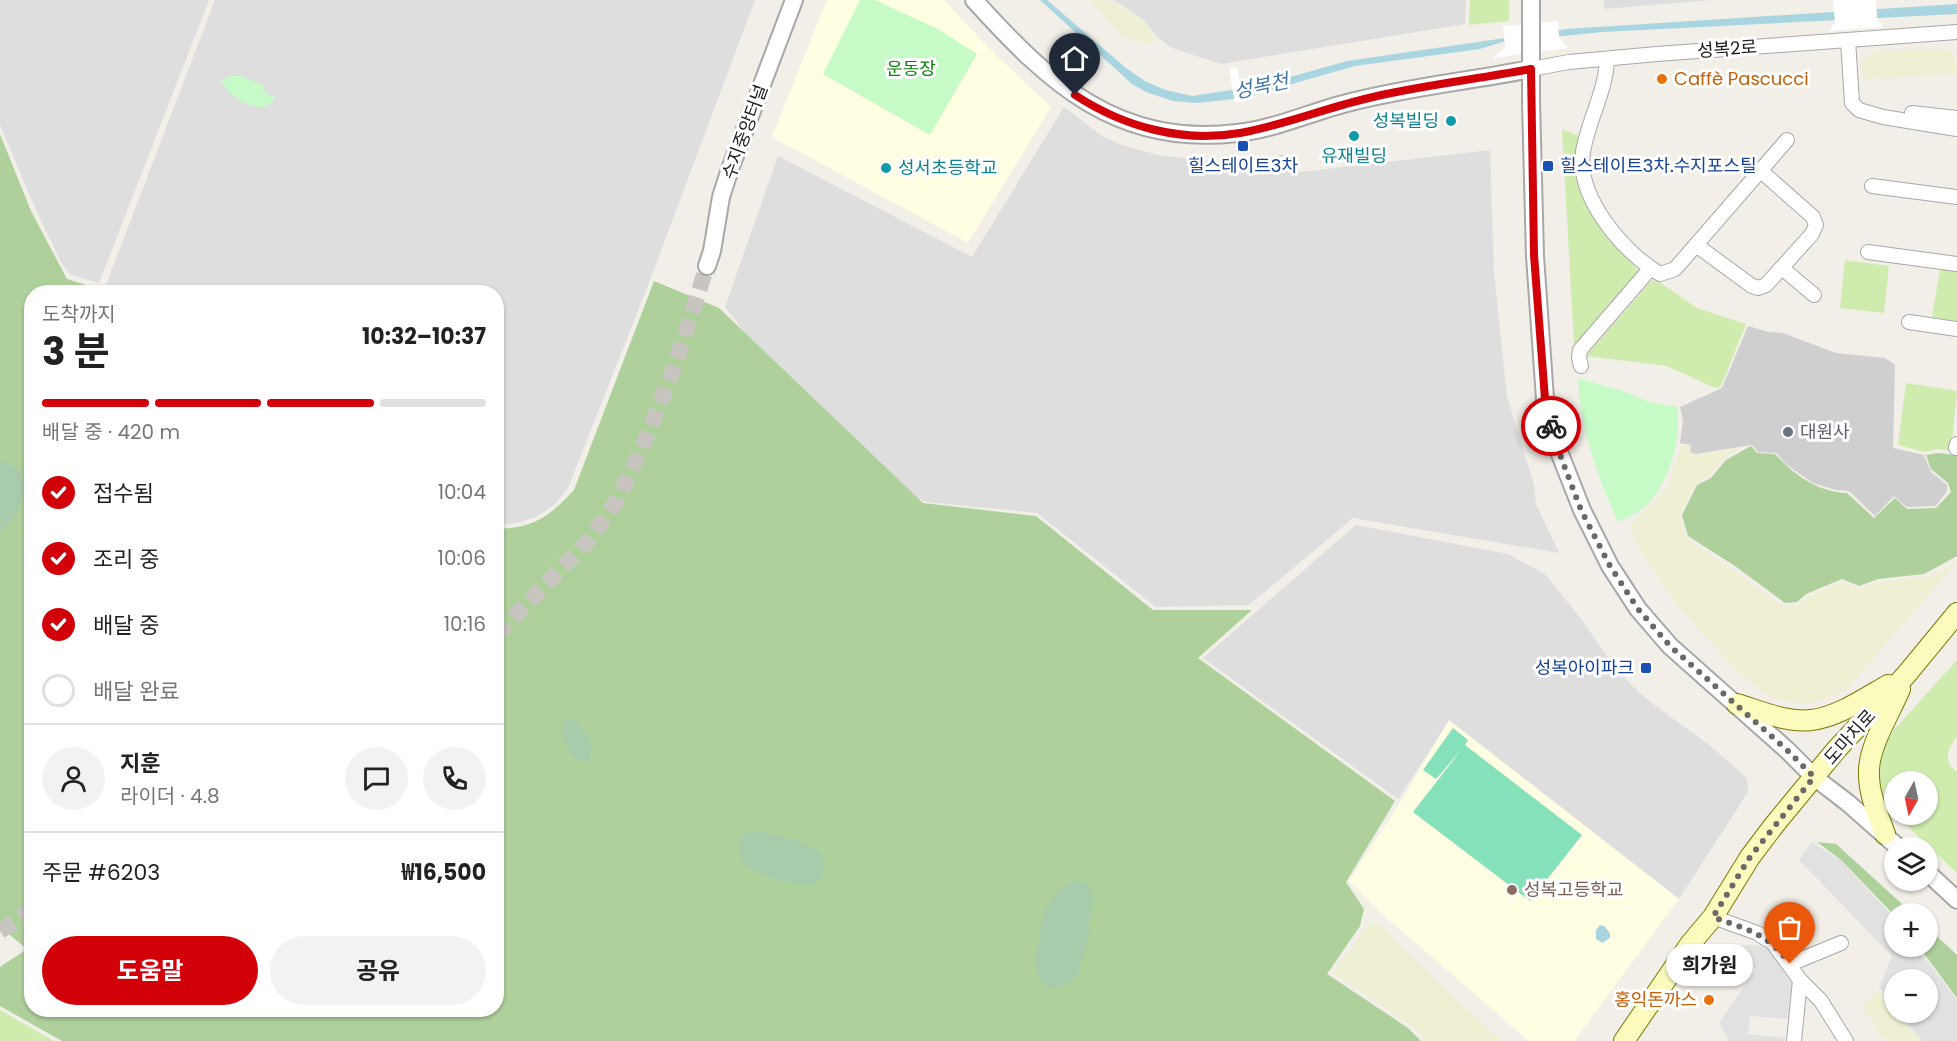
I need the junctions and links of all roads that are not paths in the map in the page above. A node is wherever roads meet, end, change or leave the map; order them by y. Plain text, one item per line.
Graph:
1 (794, 0) edge
2 (974, 0) edge
3 (1531, 0) edge
4 (1957, 32) edge
5 (1848, 40) junction
6 (1607, 59) junction
7 (1531, 60) junction
8 (1883, 117) junction
9 (1957, 118) edge
10 (1957, 129) edge
11 (1787, 140) dead end
12 (1761, 171) junction
13 (1872, 186) dead end
14 (1957, 197) edge
15 (1696, 245) junction
16 (1868, 252) dead end
17 (1957, 264) edge
18 (707, 266) tunnel mouth
19 (1782, 267) junction
20 (1650, 269) junction
21 (1814, 295) dead end
22 (1909, 322) dead end
23 (1957, 329) edge
24 (1581, 366) dead end
25 (1957, 444) edge
26 (1956, 448) edge
27 (1957, 614) edge
28 (1906, 675) junction
29 (1737, 704) junction
30 (1814, 777) junction
31 (1885, 834) junction
32 (1888, 837) edge
33 (1938, 882) edge
34 (1957, 900) edge
35 (1713, 917) junction
36 (1841, 943) dead end
37 (1790, 964) junction
38 (1800, 980) junction
39 (1624, 1041) edge
40 (1794, 1041) edge
41 (1846, 1041) edge

1 - 18 street, 수지중앙터널
2 - 7 street, 성복2로
3 - 7 street
4 - 5 street, 성복2로
5 - 6 street, 성복2로
5 - 8 street
6 - 7 street, 성복2로
6 - 20 street
7 - 29 street
8 - 9 street
8 - 10 street
11 - 12 street
12 - 15 street
12 - 19 street
13 - 14 street
15 - 19 street
15 - 20 street
16 - 17 street
19 - 21 street
20 - 24 street
22 - 23 street
25 - 26 street
27 - 28 main road, 도마치로
28 - 29 main road
28 - 30 main road, 도마치로
28 - 31 main road
29 - 30 street
30 - 31 street
30 - 35 main road, 도마치로
31 - 32 street
33 - 34 street
35 - 37 street
35 - 39 main road, 도마치로
36 - 37 street
37 - 38 street
38 - 40 street
38 - 41 street

